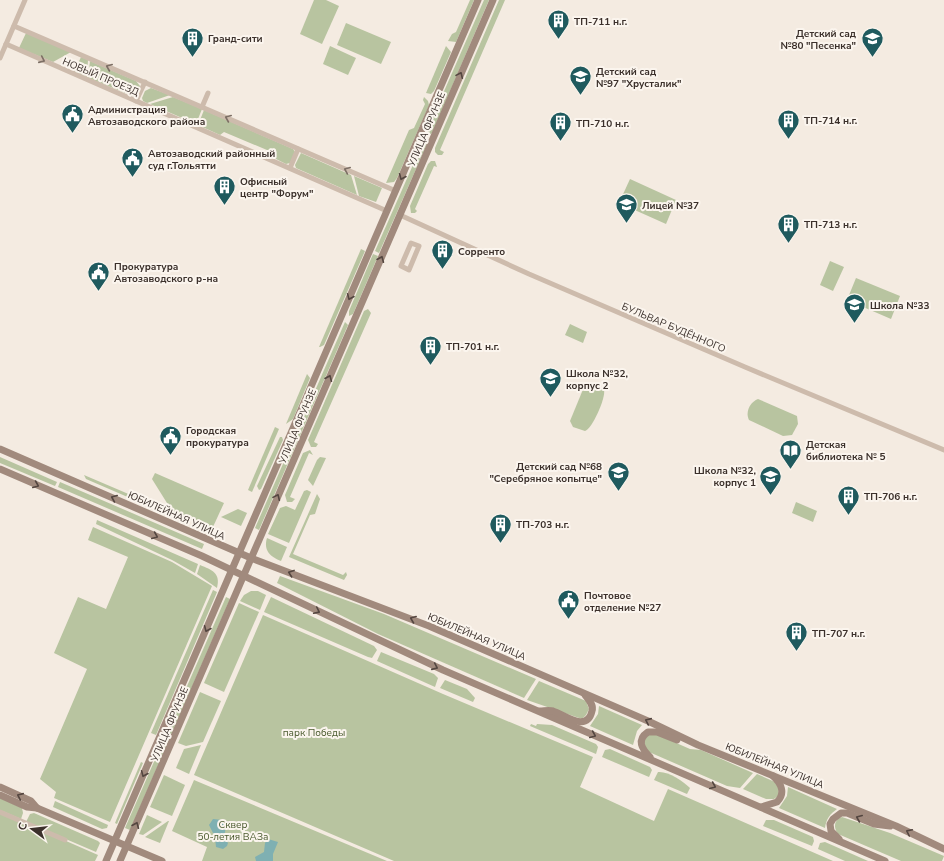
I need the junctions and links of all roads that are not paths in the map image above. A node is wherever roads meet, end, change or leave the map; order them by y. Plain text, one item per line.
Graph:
1 (25, 0) edge
2 (478, 0) edge
3 (493, 0) edge
4 (14, 26) junction
5 (6, 44) junction
6 (0, 58) edge
7 (145, 82) junction
8 (208, 93) dead end
9 (136, 101) junction
10 (202, 107) junction
11 (420, 136) junction
12 (432, 141) junction
13 (298, 149) junction
14 (290, 168) junction
15 (396, 191) junction
16 (387, 211) junction
17 (400, 215) junction
18 (401, 266) joint
19 (342, 315) junction
20 (354, 321) junction
21 (0, 449) edge
22 (944, 450) edge
23 (0, 469) edge
24 (240, 553) junction
25 (251, 558) junction
26 (232, 570) junction
27 (243, 576) junction
28 (583, 693) junction
29 (536, 711) junction
30 (698, 745) junction
31 (652, 760) junction
32 (770, 774) junction
33 (0, 787) edge
34 (0, 795) edge
35 (761, 807) junction
36 (37, 808) junction
37 (0, 812) edge
38 (896, 826) junction
39 (65, 840) dead end
40 (115, 841) junction
41 (845, 844) junction
42 (127, 846) junction
43 (944, 849) edge
44 (106, 861) edge
45 (120, 861) edge
46 (162, 861) edge
47 (884, 861) edge

1 - 4 street
2 - 11 main road, УЛИЦА ФРУНЗЕ
12 -> 3 main road, УЛИЦА ФРУНЗЕ
4 - 5 street
7 -> 4 street, НОВЫЙ ПРОЕЗД
5 - 6 street
5 -> 9 street, НОВЫЙ ПРОЕЗД
7 - 9 street
7 - 10 street, НОВЫЙ ПРОЕЗД
8 - 10 street
9 - 14 street, НОВЫЙ ПРОЕЗД
13 -> 10 street, НОВЫЙ ПРОЕЗД
11 - 12 main road
11 -> 15 main road, УЛИЦА ФРУНЗЕ
12 - 17 main road, УЛИЦА ФРУНЗЕ
13 - 14 street
15 -> 13 street, НОВЫЙ ПРОЕЗД
14 - 16 street, НОВЫЙ ПРОЕЗД
15 - 16 main road, УЛИЦА ФРУНЗЕ
16 -> 19 main road, УЛИЦА ФРУНЗЕ
20 -> 17 main road, УЛИЦА ФРУНЗЕ
17 - 22 street, БУЛЬВАР БУДЁННОГО
18 - 18 street
19 - 20 main road
19 - 24 main road, УЛИЦА ФРУНЗЕ
25 -> 20 main road, УЛИЦА ФРУНЗЕ
24 -> 21 main road, ЮБИЛЕЙНАЯ УЛИЦА
23 -> 26 main road
24 - 25 main road, ЮБИЛЕЙНАЯ УЛИЦА
24 - 26 main road, УЛИЦА ФРУНЗЕ
25 - 27 main road, УЛИЦА ФРУНЗЕ
28 -> 25 main road, ЮБИЛЕЙНАЯ УЛИЦА
26 - 27 main road
26 -> 40 main road, УЛИЦА ФРУНЗЕ
27 -> 29 main road
42 -> 27 main road, УЛИЦА ФРУНЗЕ
28 - 29 main road
30 -> 28 main road, ЮБИЛЕЙНАЯ УЛИЦА
29 -> 31 main road
30 - 31 main road
30 - 32 main road, ЮБИЛЕЙНАЯ УЛИЦА
31 -> 35 main road
32 - 35 main road
32 - 38 main road, ЮБИЛЕЙНАЯ УЛИЦА
36 -> 33 main road
34 - 36 main road
35 - 41 main road
36 - 40 main road
37 - 39 street
38 -> 41 main road
43 -> 38 main road, ЮБИЛЕЙНАЯ УЛИЦА
40 - 42 main road
40 - 44 main road, УЛИЦА ФРУНЗЕ
41 - 47 main road
42 - 45 main road, УЛИЦА ФРУНЗЕ
42 - 46 main road

